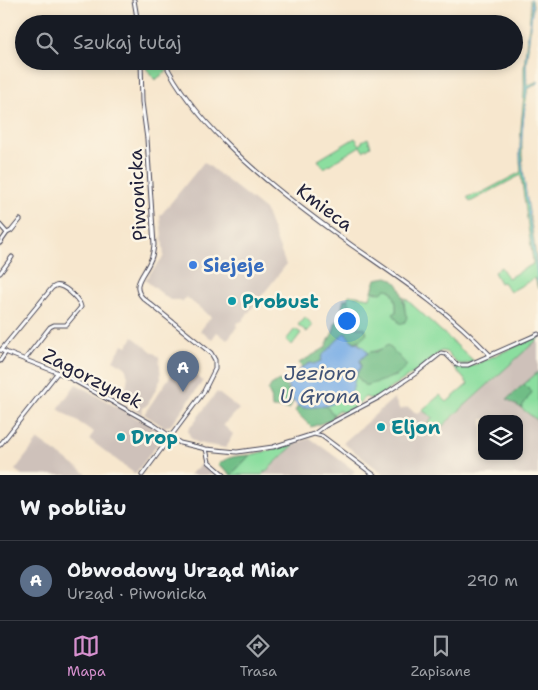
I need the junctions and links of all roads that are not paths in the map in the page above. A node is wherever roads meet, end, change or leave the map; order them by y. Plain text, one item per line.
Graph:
1 (134, 0) edge
2 (137, 15) edge
3 (141, 70) edge
4 (169, 70) edge
5 (20, 220) dead end
6 (0, 225) edge
7 (7, 233) junction
8 (0, 243) edge
9 (12, 257) dead end
10 (0, 273) edge
11 (538, 334) edge
12 (1, 350) edge
13 (6, 352) junction
14 (490, 355) junction
15 (25, 360) junction
16 (0, 361) edge
17 (58, 372) junction
18 (314, 434) junction
19 (170, 437) junction
20 (0, 445) edge
21 (206, 449) junction
22 (142, 475) edge
23 (224, 475) edge
24 (374, 475) edge

1 - 2 street
3 - 19 street, Piwonicka
4 - 14 street, Kmieca
5 - 7 street
6 - 7 street
7 - 8 street
9 - 10 street
11 - 14 street
12 - 13 street, Zagorzynek
12 - 15 street
13 - 15 street, Zagorzynek
13 - 16 street
14 - 18 street, Zagorzynek
15 - 17 street, Zagorzynek
17 - 19 street, Zagorzynek
17 - 20 street
18 - 21 street, Zagorzynek
18 - 24 street
19 - 21 street, Zagorzynek
19 - 22 street, Piwonicka
21 - 23 street

